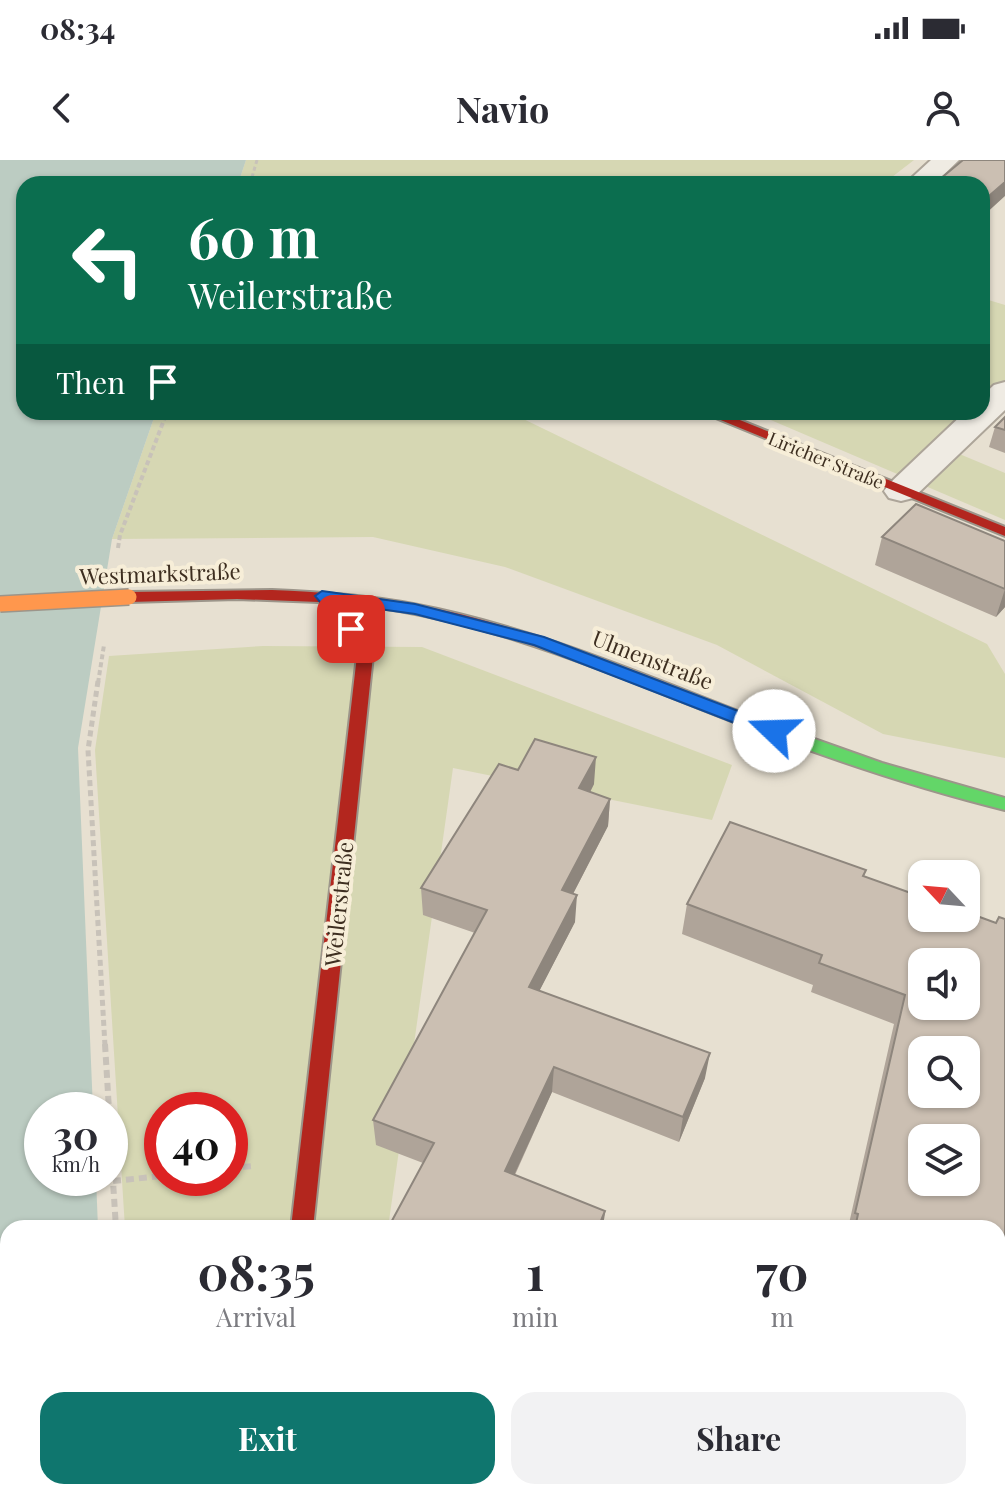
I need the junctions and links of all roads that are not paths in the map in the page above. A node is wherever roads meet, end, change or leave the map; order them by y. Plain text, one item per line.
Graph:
1 (946, 160) edge
2 (927, 176) edge
3 (1005, 392) edge
4 (990, 406) edge
5 (728, 420) edge
6 (976, 420) edge
7 (901, 491) junction
8 (1005, 532) edge
9 (322, 596) junction
10 (0, 604) edge
11 (1005, 804) edge
12 (303, 1220) edge

1 - 2 street
3 - 4 street, Liricher Straße
5 - 7 street, Liricher Straße
6 - 7 street, Liricher Straße
7 - 8 street, Liricher Straße
9 - 10 street, Westmarkstraße, bridge
9 - 11 street, Ulmenstraße
9 - 12 street, Weilerstraße

